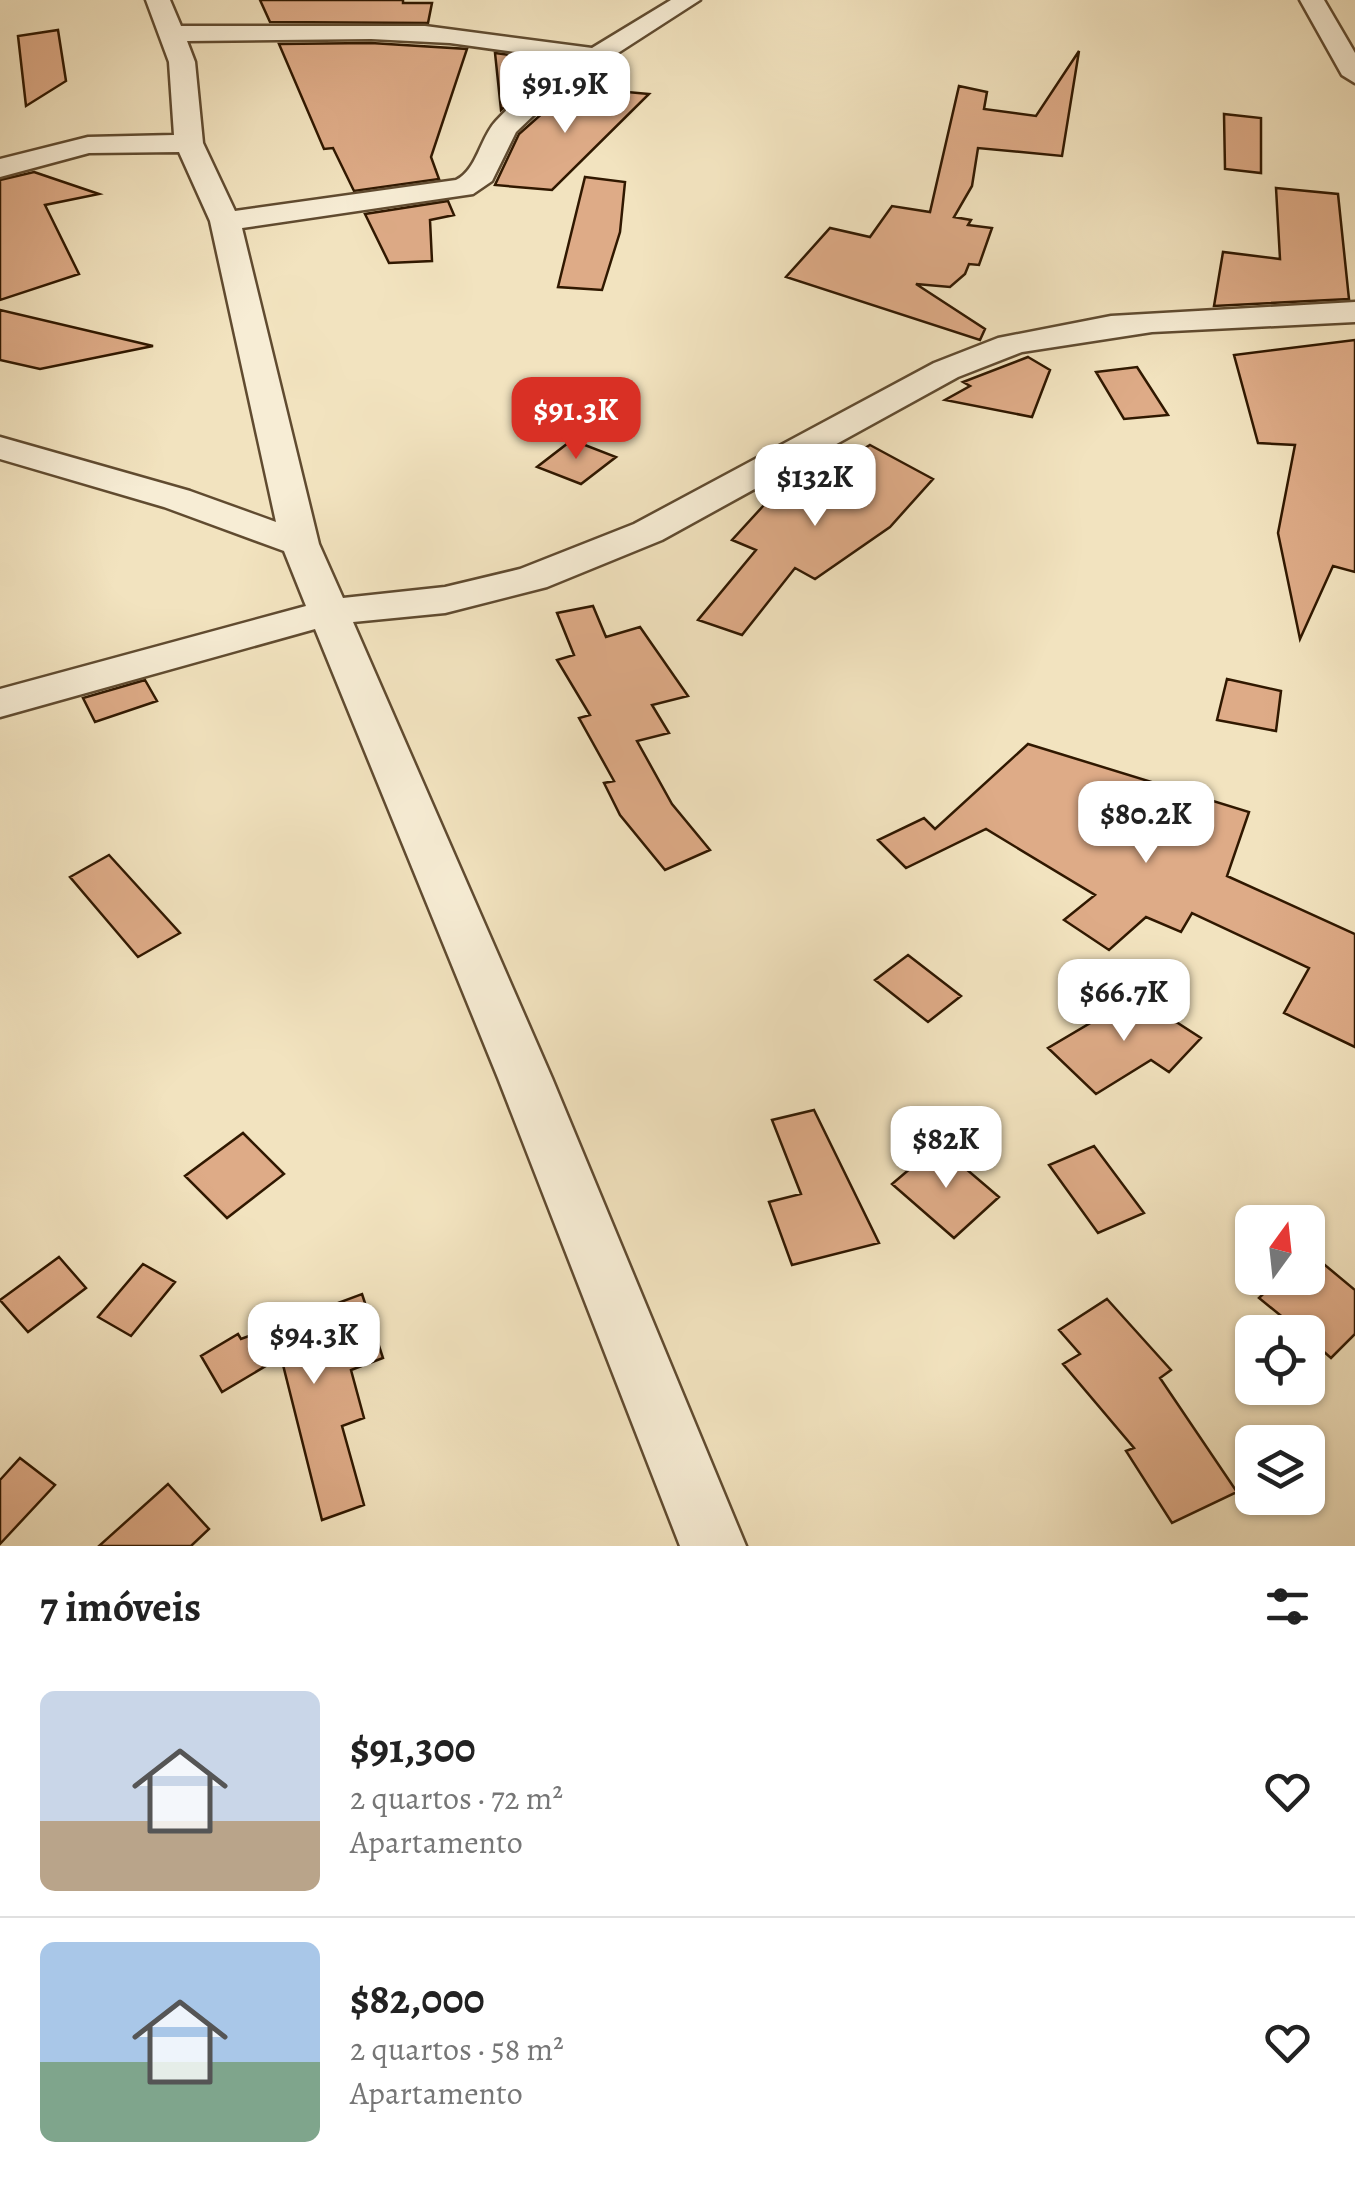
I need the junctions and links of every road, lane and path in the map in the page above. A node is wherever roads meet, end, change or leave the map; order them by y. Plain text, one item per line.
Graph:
1 (688, 0) edge
2 (1312, 0) edge
3 (171, 32) edge
4 (597, 57) junction
5 (1355, 75) edge
6 (189, 143) junction
7 (0, 168) edge
8 (225, 221) junction
9 (1355, 312) edge
10 (0, 448) edge
11 (300, 544) junction
12 (330, 612) junction
13 (0, 703) edge
14 (713, 1546) edge

1 - 4 street
2 - 5 street
3 - 4 street
3 - 6 street
4 - 8 street
6 - 7 street
6 - 8 street
8 - 11 street
9 - 12 street
10 - 11 street
11 - 12 street
12 - 13 street
12 - 14 street

